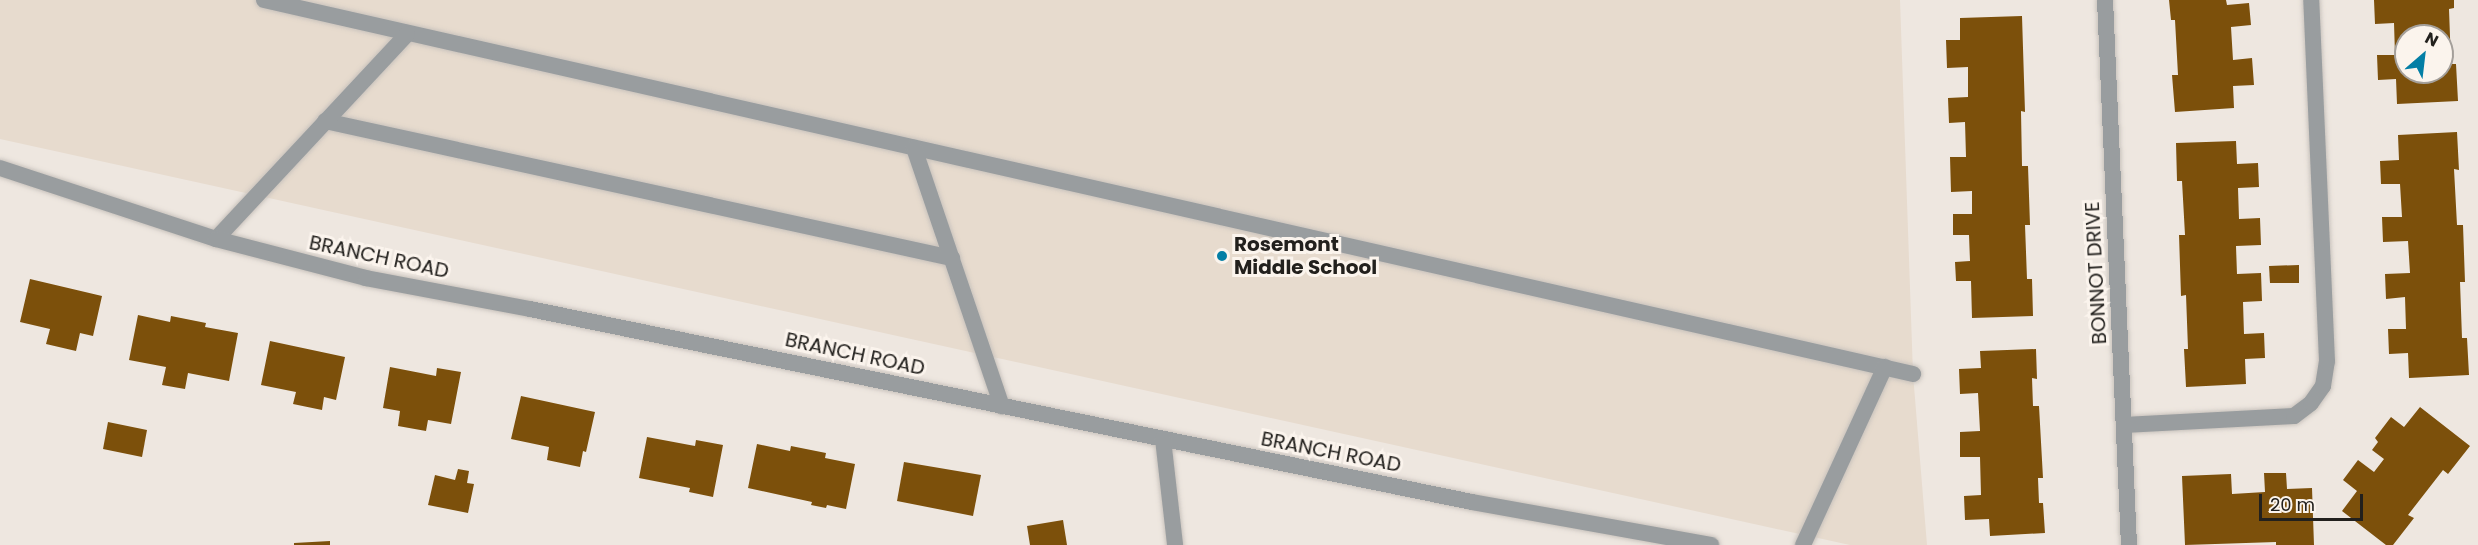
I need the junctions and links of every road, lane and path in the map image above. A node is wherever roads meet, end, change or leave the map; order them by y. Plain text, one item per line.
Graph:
1 (264, 0) edge
2 (2105, 0) edge
3 (2311, 0) edge
4 (407, 34) junction
5 (326, 121) junction
6 (914, 148) junction
7 (0, 168) edge
8 (216, 239) junction
9 (952, 258) junction
10 (1885, 367) junction
11 (1913, 374) dead end
12 (1002, 406) junction
13 (2124, 425) junction
14 (1164, 439) junction
15 (1175, 545) edge
16 (1711, 545) edge
17 (1803, 545) edge
18 (2129, 545) edge

1 - 4 street
2 - 13 street, BONNOT DRIVE
3 - 13 street
4 - 5 street
4 - 6 street
5 - 8 street
5 - 9 street
6 - 9 street
6 - 10 street
7 - 8 street, BRANCH ROAD
8 - 12 street, BRANCH ROAD
9 - 12 street
10 - 11 street
10 - 17 street
12 - 14 street, BRANCH ROAD
13 - 18 street, BONNOT DRIVE
14 - 15 street
14 - 16 street, BRANCH ROAD

